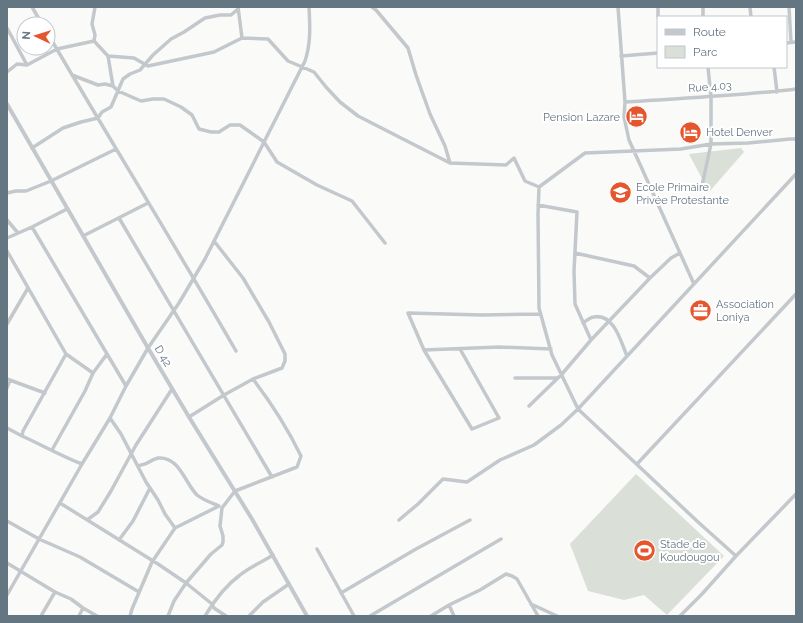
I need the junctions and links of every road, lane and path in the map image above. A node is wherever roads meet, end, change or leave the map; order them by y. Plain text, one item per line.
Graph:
1 (32, 7) edge
2 (95, 7) edge
3 (309, 7) edge
4 (372, 7) edge
5 (618, 7) edge
6 (788, 7) edge
7 (238, 8) edge
8 (37, 16) edge
9 (7, 28) edge
10 (242, 38) junction
11 (94, 41) junction
12 (791, 42) junction
13 (796, 42) edge
14 (787, 43) edge
15 (57, 49) junction
16 (657, 53) edge
17 (108, 56) junction
18 (621, 56) junction
19 (145, 64) junction
20 (27, 65) junction
21 (302, 66) junction
22 (708, 68) edge
23 (774, 68) edge
24 (7, 72) edge
25 (72, 75) junction
26 (113, 86) junction
27 (796, 89) edge
28 (118, 91) junction
29 (777, 92) junction
30 (711, 96) junction
31 (625, 102) junction
32 (7, 104) edge
33 (98, 118) junction
34 (796, 139) edge
35 (264, 142) junction
36 (711, 144) junction
37 (32, 148) junction
38 (116, 149) junction
39 (634, 150) junction
40 (450, 164) junction
41 (796, 174) edge
42 (51, 181) junction
43 (539, 187) junction
44 (701, 190) dead end
45 (7, 193) edge
46 (148, 203) junction
47 (538, 205) junction
48 (67, 208) junction
49 (119, 218) junction
50 (7, 220) edge
51 (32, 227) junction
52 (18, 233) junction
53 (83, 236) junction
54 (7, 238) edge
55 (214, 241) junction
56 (385, 242) dead end
57 (7, 251) edge
58 (575, 253) junction
59 (680, 253) junction
60 (194, 278) junction
61 (650, 278) junction
62 (694, 284) junction
63 (28, 288) junction
64 (796, 294) edge
65 (174, 310) junction
66 (541, 314) junction
67 (610, 320) junction
68 (583, 323) junction
69 (7, 324) edge
70 (591, 340) junction
71 (148, 348) junction
72 (460, 349) junction
73 (551, 349) junction
74 (424, 350) junction
75 (236, 351) dead end
76 (66, 354) junction
77 (107, 354) junction
78 (627, 356) junction
79 (93, 373) junction
80 (562, 374) junction
81 (515, 378) dead end
82 (557, 378) junction
83 (253, 379) junction
84 (8, 380) edge
85 (126, 386) junction
86 (7, 388) edge
87 (172, 389) junction
88 (45, 393) junction
89 (224, 395) junction
90 (529, 406) dead end
91 (578, 409) junction
92 (189, 417) junction
93 (110, 418) junction
94 (7, 428) edge
95 (22, 436) junction
96 (52, 450) junction
97 (131, 454) junction
98 (82, 464) junction
99 (637, 464) junction
100 (138, 466) junction
101 (272, 476) junction
102 (150, 488) junction
103 (235, 491) junction
104 (796, 494) edge
105 (60, 503) junction
106 (224, 503) junction
107 (219, 506) junction
108 (87, 520) junction
109 (399, 520) dead end
110 (470, 520) dead end
111 (7, 521) edge
112 (175, 528) junction
113 (39, 539) junction
114 (501, 539) dead end
115 (119, 540) junction
116 (316, 549) dead end
117 (273, 555) junction
118 (736, 556) junction
119 (152, 562) junction
120 (7, 563) edge
121 (20, 572) junction
122 (186, 583) junction
123 (289, 584) junction
124 (55, 592) junction
125 (139, 592) junction
126 (341, 593) junction
127 (7, 596) edge
128 (212, 604) junction
129 (531, 604) junction
130 (449, 605) junction
131 (83, 608) junction
132 (41, 616) edge
133 (79, 616) edge
134 (97, 616) edge
135 (130, 616) edge
136 (168, 616) edge
137 (205, 616) edge
138 (226, 616) edge
139 (250, 616) edge
140 (307, 616) edge
141 (354, 616) edge
142 (370, 616) edge
143 (431, 616) edge
144 (454, 616) edge
145 (538, 616) edge
146 (557, 616) edge
147 (680, 616) edge

1 - 8 street
2 - 11 street
3 - 21 street
4 - 40 street
5 - 18 street
6 - 12 street
7 - 10 street
7 - 19 street
9 - 20 street
10 - 19 street
10 - 21 street
11 - 15 street
11 - 17 street
12 - 13 street
12 - 14 street
15 - 20 street
15 - 25 street
16 - 18 street
17 - 19 street
17 - 26 street
18 - 31 street
19 - 28 street
20 - 24 street
21 - 35 street
21 - 40 street
22 - 30 street
23 - 29 street
25 - 26 street
25 - 33 street
26 - 28 street
27 - 29 street, Rue 4.03
28 - 33 street
28 - 35 street
29 - 30 street, Rue 4.03
30 - 31 street, Rue 4.03
30 - 36 street
31 - 39 street
32 - 37 street, D 42 / D 42
33 - 37 street
33 - 38 street
34 - 36 street
35 - 55 street
35 - 56 street
36 - 39 street
36 - 44 street
37 - 42 street, D 42 / D 42
38 - 42 street
38 - 46 street
39 - 43 street
39 - 59 street
40 - 43 street
41 - 62 street
42 - 45 street
42 - 48 street, D 42 / D 42
43 - 47 street
46 - 49 street
46 - 60 street
47 - 58 street
47 - 66 street
48 - 51 street
48 - 53 street, D 42 / D 42
49 - 53 street
49 - 65 street
50 - 52 street
51 - 52 street
51 - 77 street
52 - 54 street
53 - 71 street, D 42 / D 42
55 - 60 street
55 - 83 street
57 - 63 street
58 - 61 street
58 - 68 street
59 - 61 street
59 - 62 street
60 - 65 street
60 - 75 street
61 - 67 street
62 - 78 street
63 - 69 street
63 - 76 street
64 - 99 street
65 - 71 street
65 - 89 street
66 - 73 street
66 - 74 street
67 - 68 street
67 - 70 street
67 - 78 street
68 - 70 street
70 - 80 street
71 - 85 street
71 - 87 street, D 42 / D 42
72 - 73 street
72 - 74 street
72 - 74 street
73 - 80 street
76 - 79 street
76 - 88 street
77 - 79 street
77 - 85 street
78 - 91 street
79 - 96 street
80 - 82 street
80 - 91 street
81 - 82 street
82 - 90 street
83 - 89 street
83 - 101 street
84 - 86 street
84 - 88 street
85 - 93 street
87 - 92 street, D 42 / D 42
87 - 97 street
88 - 95 street
89 - 92 street
89 - 101 street
91 - 99 street
91 - 109 street
92 - 103 street, D 42 / D 42
93 - 97 street
93 - 98 street
94 - 95 street
95 - 96 street
96 - 98 street
97 - 100 street
97 - 108 street
98 - 105 street
99 - 118 street
100 - 102 street
100 - 107 street
101 - 103 street
102 - 112 street
102 - 115 street
103 - 106 street
103 - 117 street, D 42 / D 42
104 - 118 street
105 - 108 street
105 - 113 street
106 - 107 street
106 - 122 street
107 - 112 street
108 - 115 street
110 - 126 street
111 - 113 street
112 - 119 street
113 - 121 street
113 - 125 street
114 - 142 street
115 - 119 street
116 - 126 street
117 - 123 street, D 42 / D 42
117 - 128 street
118 - 147 street
119 - 122 street
119 - 125 street
120 - 121 street
121 - 124 street
121 - 127 street
122 - 128 street
122 - 136 street
123 - 139 street
123 - 140 street, D 42 / D 42
124 - 131 street
124 - 132 street
125 - 135 street
126 - 141 street
128 - 137 street
128 - 138 street
129 - 130 street
129 - 145 street
129 - 146 street
130 - 143 street
130 - 144 street
131 - 133 street
131 - 134 street

